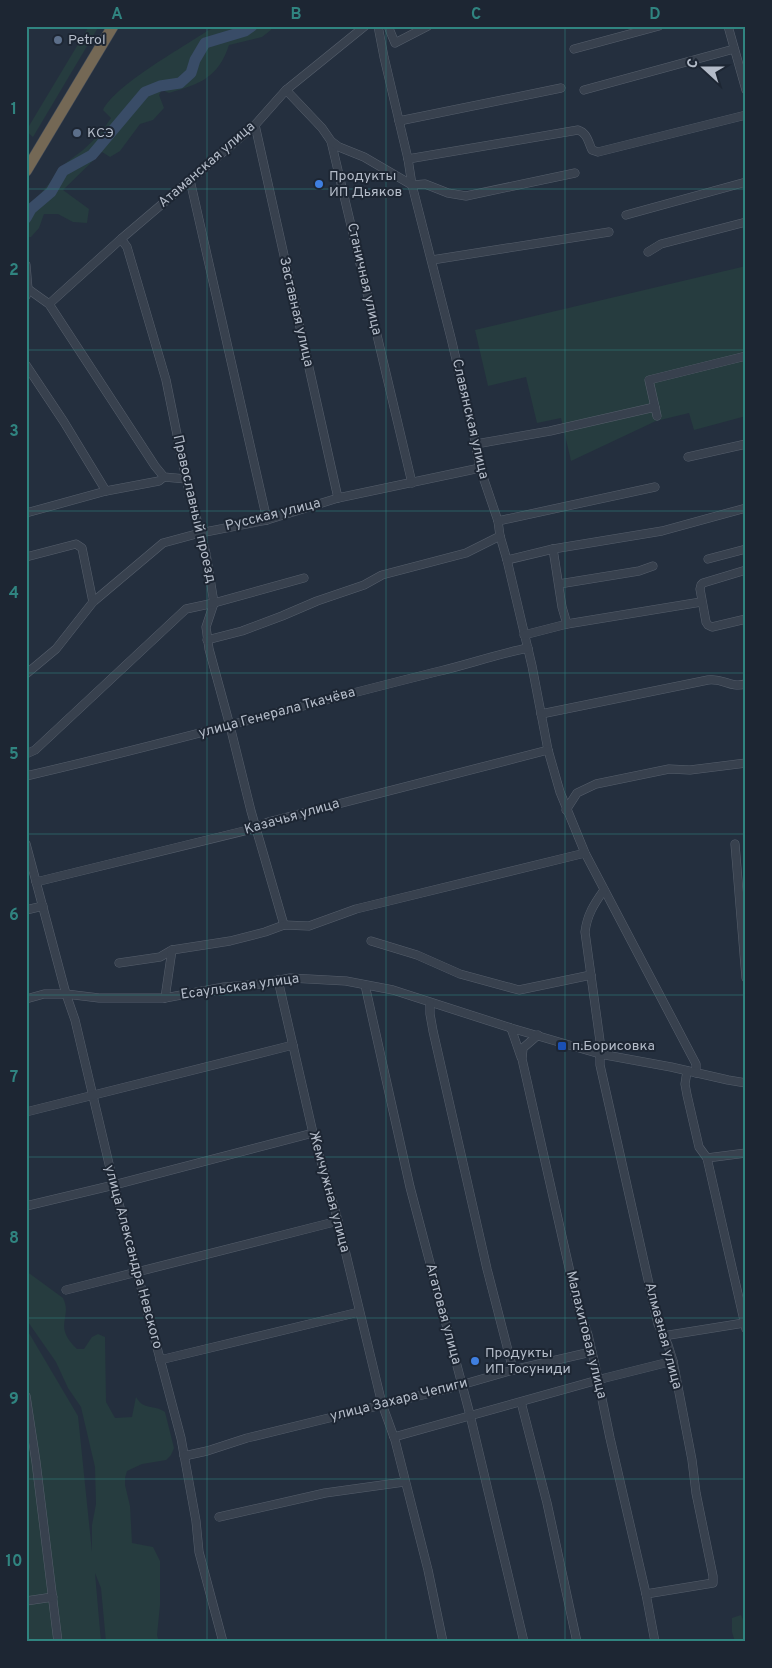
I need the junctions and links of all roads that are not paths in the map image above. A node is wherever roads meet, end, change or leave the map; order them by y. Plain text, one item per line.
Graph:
1 (113, 26) edge
2 (365, 26) edge
3 (378, 26) edge
4 (388, 26) edge
5 (428, 26) edge
6 (659, 26) edge
7 (728, 26) edge
8 (574, 49) dead end
9 (734, 49) junction
10 (560, 88) dead end
11 (286, 90) junction
12 (584, 90) dead end
13 (746, 90) edge
14 (746, 115) edge
15 (399, 121) junction
16 (254, 125) junction
17 (331, 141) junction
18 (408, 159) junction
19 (26, 171) edge
20 (575, 173) dead end
21 (190, 180) junction
22 (746, 182) edge
23 (412, 184) junction
24 (626, 215) dead end
25 (746, 222) edge
26 (609, 232) dead end
27 (121, 239) junction
28 (648, 252) dead end
29 (432, 260) junction
30 (26, 265) edge
31 (27, 292) edge
32 (49, 304) junction
33 (746, 356) edge
34 (26, 364) edge
35 (655, 407) junction
36 (657, 416) dead end
37 (476, 444) junction
38 (746, 444) edge
39 (688, 457) dead end
40 (480, 468) junction
41 (164, 477) junction
42 (186, 479) junction
43 (412, 483) junction
44 (655, 487) dead end
45 (106, 491) junction
46 (338, 498) junction
47 (746, 508) edge
48 (26, 513) edge
49 (267, 520) junction
50 (498, 521) junction
51 (200, 533) junction
52 (500, 536) junction
53 (553, 549) junction
54 (746, 549) edge
55 (26, 557) edge
56 (708, 559) dead end
57 (507, 560) junction
58 (653, 566) dead end
59 (746, 570) edge
60 (304, 578) dead end
61 (559, 584) junction
62 (93, 602) junction
63 (701, 602) junction
64 (214, 603) junction
65 (746, 619) edge
66 (567, 624) junction
67 (524, 635) junction
68 (207, 640) junction
69 (528, 648) junction
70 (26, 674) edge
71 (746, 684) edge
72 (541, 714) junction
73 (230, 726) junction
74 (548, 750) junction
75 (26, 754) edge
76 (746, 764) edge
77 (26, 776) edge
78 (566, 810) junction
79 (256, 828) junction
80 (735, 844) dead end
81 (26, 845) edge
82 (585, 854) junction
83 (36, 882) junction
84 (604, 890) junction
85 (43, 906) junction
86 (26, 910) edge
87 (284, 925) junction
88 (371, 941) dead end
89 (172, 950) junction
90 (119, 963) dead end
91 (591, 975) junction
92 (746, 976) edge
93 (278, 980) junction
94 (365, 985) junction
95 (66, 994) junction
96 (165, 998) junction
97 (26, 999) edge
98 (430, 1003) junction
99 (511, 1028) junction
100 (538, 1035) junction
101 (293, 1045) junction
102 (600, 1054) junction
103 (522, 1059) junction
104 (687, 1071) junction
105 (696, 1073) junction
106 (746, 1083) edge
107 (92, 1095) junction
108 (26, 1112) edge
109 (313, 1133) junction
110 (746, 1153) edge
111 (707, 1158) junction
112 (114, 1185) junction
113 (26, 1206) edge
114 (338, 1221) junction
115 (138, 1273) junction
116 (66, 1290) dead end
117 (359, 1312) junction
118 (745, 1326) edge
119 (663, 1336) junction
120 (591, 1352) junction
121 (160, 1360) junction
122 (673, 1362) junction
123 (513, 1370) junction
124 (598, 1380) junction
125 (462, 1384) junction
126 (26, 1396) edge
127 (521, 1402) junction
128 (382, 1404) junction
129 (470, 1415) junction
130 (394, 1437) junction
131 (184, 1456) junction
132 (404, 1482) junction
133 (219, 1516) dead end
134 (646, 1594) junction
135 (53, 1597) junction
136 (26, 1601) edge
137 (58, 1642) edge
138 (223, 1642) edge
139 (443, 1642) edge
140 (524, 1642) edge
141 (577, 1642) edge
142 (655, 1642) edge

1 - 19 highway
2 - 11 street, Атаманская улица
3 - 15 street, Славянская улица
4 - 5 street
6 - 8 street
7 - 9 street
9 - 12 street
9 - 13 street
10 - 15 street
11 - 16 street, Атаманская улица
11 - 17 street, Станичная улица
14 - 18 street
15 - 18 street, Славянская улица
16 - 21 street, Атаманская улица
16 - 46 street, Заставная улица
17 - 23 street
17 - 43 street, Станичная улица
18 - 23 street, Славянская улица
20 - 23 street
21 - 27 street, Атаманская улица
21 - 49 street
22 - 24 street
23 - 29 street, Славянская улица
25 - 28 street
26 - 29 street
27 - 32 street, Атаманская улица
27 - 42 street, Православный проезд
29 - 37 street, Славянская улица
30 - 31 street
31 - 32 street
32 - 41 street
33 - 35 street
34 - 45 street
35 - 36 street
35 - 37 street
37 - 40 street, Славянская улица
38 - 39 street
40 - 43 street, Русская улица
40 - 50 street, Славянская улица
41 - 42 street
41 - 45 street
42 - 51 street, Православный проезд
43 - 46 street, Русская улица
44 - 50 street
45 - 48 street
46 - 49 street, Русская улица
47 - 53 street
49 - 51 street, Русская улица
50 - 52 street, Славянская улица
51 - 62 street, Русская улица
51 - 64 street, Православный проезд
52 - 57 street, Славянская улица
52 - 68 street
53 - 57 street
53 - 61 street
54 - 56 street
55 - 62 street
57 - 67 street, Славянская улица
58 - 61 street
59 - 63 street
60 - 64 street
61 - 66 street
62 - 70 street, Русская улица
63 - 65 street
63 - 66 street
64 - 68 street, Православный проезд
64 - 75 street
66 - 67 street
67 - 69 street, Славянская улица
68 - 73 street, Православный проезд
69 - 72 street, Славянская улица
69 - 73 street, улица Генерала Ткачёва
71 - 72 street
72 - 74 street, Славянская улица
73 - 77 street, улица Генерала Ткачёва
73 - 79 street, Православный проезд
74 - 78 street, Славянская улица
74 - 79 street, Казачья улица
76 - 78 street
78 - 82 street, Славянская улица
79 - 83 street, Казачья улица
79 - 87 street, Православный проезд
80 - 92 street
81 - 83 street
82 - 84 street, Славянская улица
82 - 87 street
83 - 85 street
84 - 91 street, Алмазная улица
84 - 105 street, Славянская улица
85 - 86 street
85 - 95 street
87 - 89 street
88 - 91 street
89 - 90 street
89 - 96 street
91 - 102 street, Алмазная улица
93 - 94 street, Есаульская улица
93 - 96 street, Есаульская улица
93 - 101 street, Жемчужная улица
94 - 98 street, Есаульская улица
94 - 125 street, Агатовая улица
95 - 96 street, Есаульская улица
95 - 97 street, Есаульская улица
95 - 107 street, улица Александра Невского
98 - 99 street, Есаульская улица
98 - 123 street
99 - 100 street, Есаульская улица
99 - 103 street, Малахитовая улица
100 - 102 street, Есаульская улица
100 - 103 street
101 - 107 street
101 - 109 street, Жемчужная улица
102 - 104 street, Есаульская улица
102 - 119 street, Алмазная улица
103 - 120 street, Малахитовая улица
104 - 105 street, Есаульская улица
104 - 111 street
105 - 106 street, Есаульская улица
107 - 108 street
107 - 112 street, улица Александра Невского
109 - 112 street
109 - 114 street, Жемчужная улица
110 - 111 street
111 - 118 street
112 - 113 street
112 - 115 street, улица Александра Невского
114 - 115 street
114 - 117 street, Жемчужная улица
115 - 116 street
115 - 121 street, улица Александра Невского
117 - 121 street
117 - 128 street, Жемчужная улица
118 - 119 street
119 - 122 street, Алмазная улица
120 - 123 street, улица Захара Чепиги
120 - 124 street, Малахитовая улица
121 - 131 street, улица Александра Невского
122 - 124 street
122 - 134 street, Алмазная улица
123 - 125 street, улица Захара Чепиги
124 - 127 street
124 - 134 street, Малахитовая улица
125 - 128 street, улица Захара Чепиги
125 - 129 street, Агатовая улица
126 - 135 street
127 - 129 street
127 - 141 street
128 - 130 street, Жемчужная улица
128 - 131 street, улица Захара Чепиги
129 - 130 street
129 - 140 street, Агатовая улица
130 - 132 street, Жемчужная улица
131 - 138 street, улица Александра Невского
132 - 133 street
132 - 139 street, Жемчужная улица
134 - 142 street, Малахитовая улица
135 - 136 street
135 - 137 street

